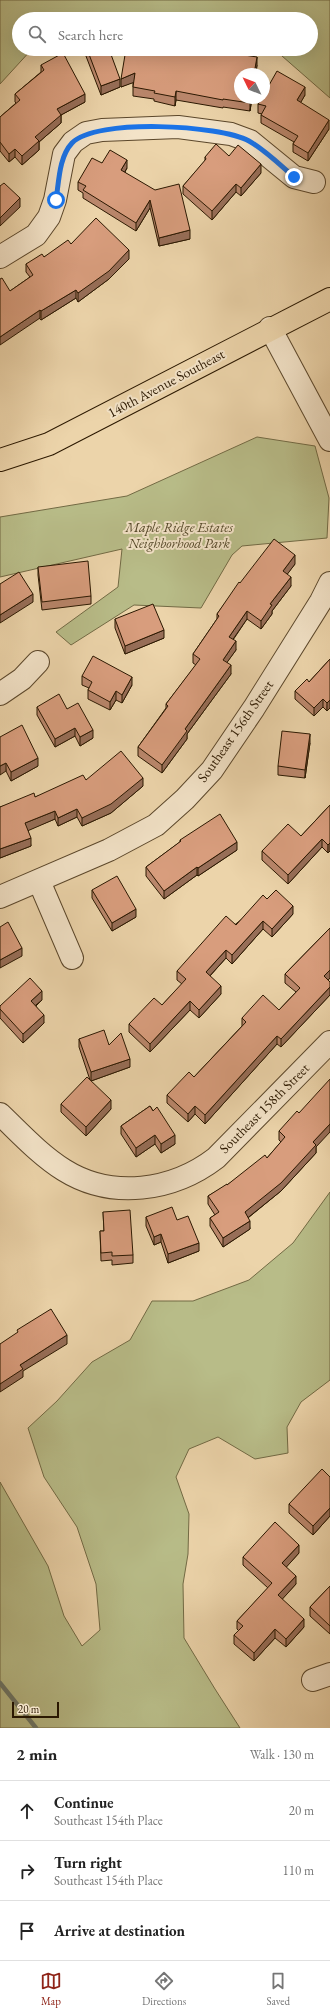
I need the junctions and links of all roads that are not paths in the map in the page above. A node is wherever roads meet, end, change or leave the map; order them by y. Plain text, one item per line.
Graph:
1 (314, 182) dead end
2 (0, 256) edge
3 (330, 298) edge
4 (270, 328) junction
5 (330, 440) edge
6 (0, 460) edge
7 (330, 583) edge
8 (38, 662) dead end
9 (0, 694) edge
10 (39, 881) junction
11 (0, 897) edge
12 (72, 958) dead end
13 (330, 1042) edge
14 (0, 1114) edge

1 - 2 street
3 - 4 main road, 140th Avenue Southeast
4 - 5 street
4 - 6 main road, 140th Avenue Southeast
7 - 10 street, Southeast 156th Street
8 - 9 street
10 - 11 street, Southeast 156th Street
10 - 12 street
13 - 14 street, Southeast 158th Street

